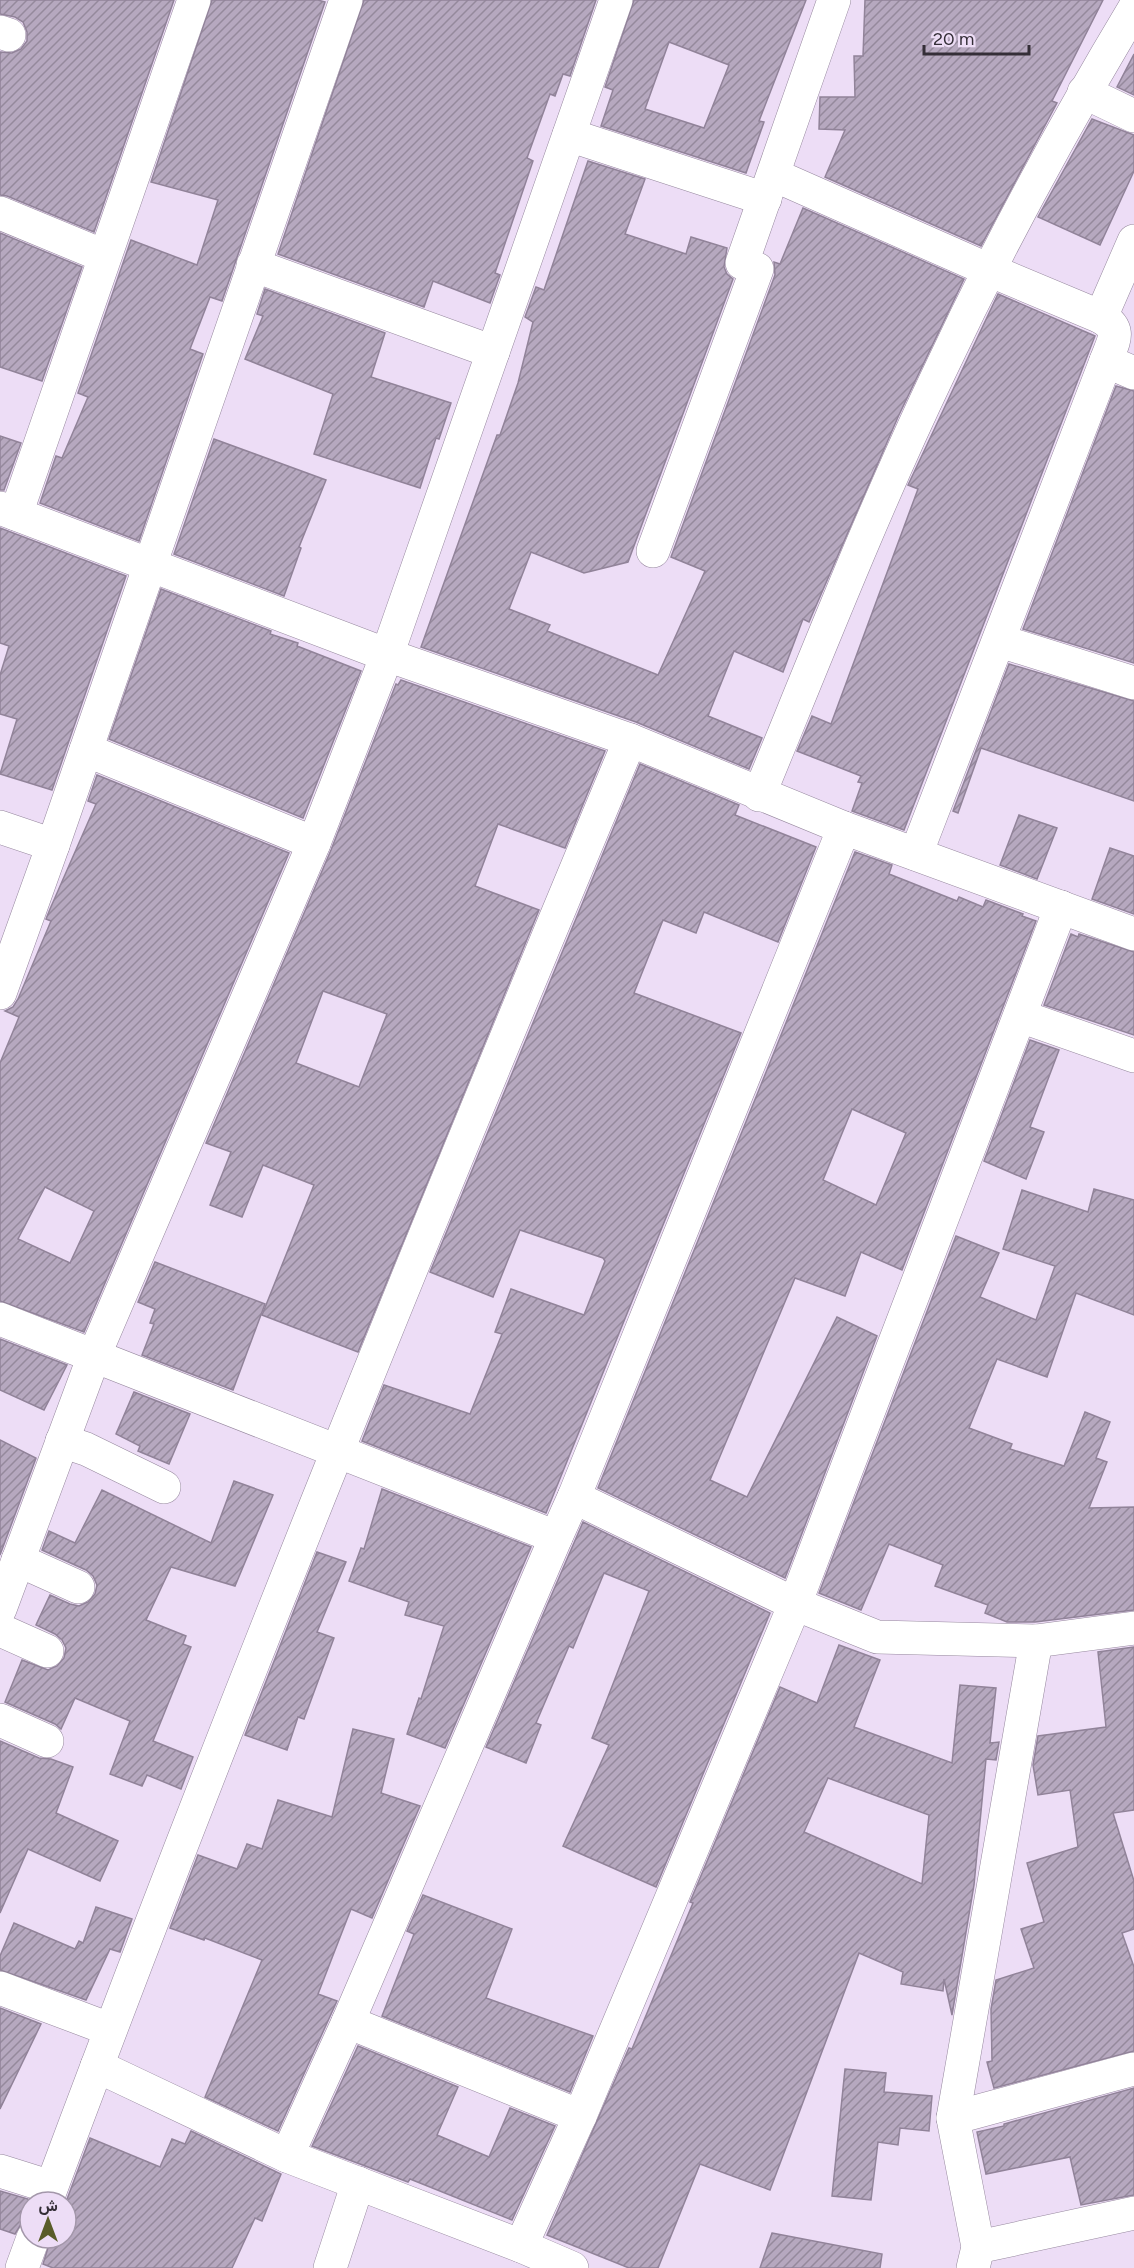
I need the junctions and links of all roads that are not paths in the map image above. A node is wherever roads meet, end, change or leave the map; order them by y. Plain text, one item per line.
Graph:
1 (194, 0) edge
2 (346, 0) edge
3 (616, 0) edge
4 (834, 0) edge
5 (1128, 0) edge
6 (1134, 2) edge
7 (1134, 9) edge
8 (1084, 92) junction
9 (1134, 116) edge
10 (569, 135) junction
11 (769, 187) junction
12 (0, 213) edge
13 (1134, 241) edge
14 (104, 256) junction
15 (253, 265) junction
16 (989, 270) junction
17 (1101, 317) junction
18 (494, 352) junction
19 (1120, 367) edge
20 (8, 511) edge
21 (653, 551) dead end
22 (149, 566) junction
23 (1000, 640) junction
24 (387, 655) junction
25 (1134, 683) edge
26 (630, 740) junction
27 (86, 750) junction
28 (759, 795) junction
29 (0, 827) edge
30 (844, 828) junction
31 (314, 843) junction
32 (53, 845) junction
33 (916, 854) junction
34 (1061, 907) junction
35 (1134, 934) edge
36 (0, 993) edge
37 (1020, 1016) junction
38 (1132, 1050) edge
39 (0, 1319) edge
40 (94, 1356) junction
41 (62, 1441) junction
42 (336, 1451) junction
43 (164, 1487) dead end
44 (574, 1497) junction
45 (556, 1537) junction
46 (18, 1560) junction
47 (78, 1587) dead end
48 (795, 1604) junction
49 (1, 1609) edge
50 (1134, 1629) edge
51 (1036, 1641) junction
52 (47, 1651) dead end
53 (0, 1720) edge
54 (47, 1741) dead end
55 (0, 1988) edge
56 (348, 2022) junction
57 (109, 2029) junction
58 (97, 2066) junction
59 (1134, 2069) edge
60 (579, 2116) junction
61 (952, 2118) junction
62 (286, 2156) junction
63 (0, 2171) edge
64 (358, 2183) junction
65 (39, 2190) edge
66 (51, 2190) edge
67 (1134, 2213) edge
68 (521, 2246) junction
69 (29, 2250) edge
70 (975, 2258) edge
71 (22, 2268) edge
72 (330, 2268) edge
73 (572, 2268) edge

1 - 14 street
2 - 15 street
3 - 10 street
4 - 11 street
5 - 6 street
7 - 8 street
8 - 9 street
8 - 16 street
10 - 11 street
10 - 18 street
11 - 16 street
11 - 21 street
12 - 14 street
13 - 17 street
14 - 20 street
15 - 18 street
15 - 22 street
16 - 17 street
16 - 28 street
17 - 19 street
18 - 24 street
19 - 23 street
20 - 22 street
22 - 24 street
22 - 27 street
23 - 25 street
23 - 33 street
24 - 26 street
24 - 31 street
26 - 28 street
26 - 42 street
27 - 31 street
27 - 32 street
28 - 30 street
29 - 32 street
30 - 33 street
30 - 44 street
31 - 40 street
32 - 36 street
33 - 34 street
34 - 35 street
34 - 37 street
37 - 38 street
37 - 48 street
39 - 40 street
40 - 41 street
40 - 42 street
41 - 43 street
41 - 46 street
42 - 45 street
42 - 57 street
44 - 45 street
44 - 48 street
45 - 56 street
46 - 47 street
46 - 49 street
48 - 51 street
48 - 60 street
49 - 52 street
50 - 51 street
51 - 61 street
53 - 54 street
55 - 57 street
56 - 60 street
56 - 62 street
57 - 58 street
58 - 62 street
58 - 66 street
59 - 61 street
60 - 68 street
61 - 70 street
62 - 64 street
63 - 65 street
64 - 68 street
64 - 72 street
67 - 70 street
68 - 73 street
69 - 71 street

